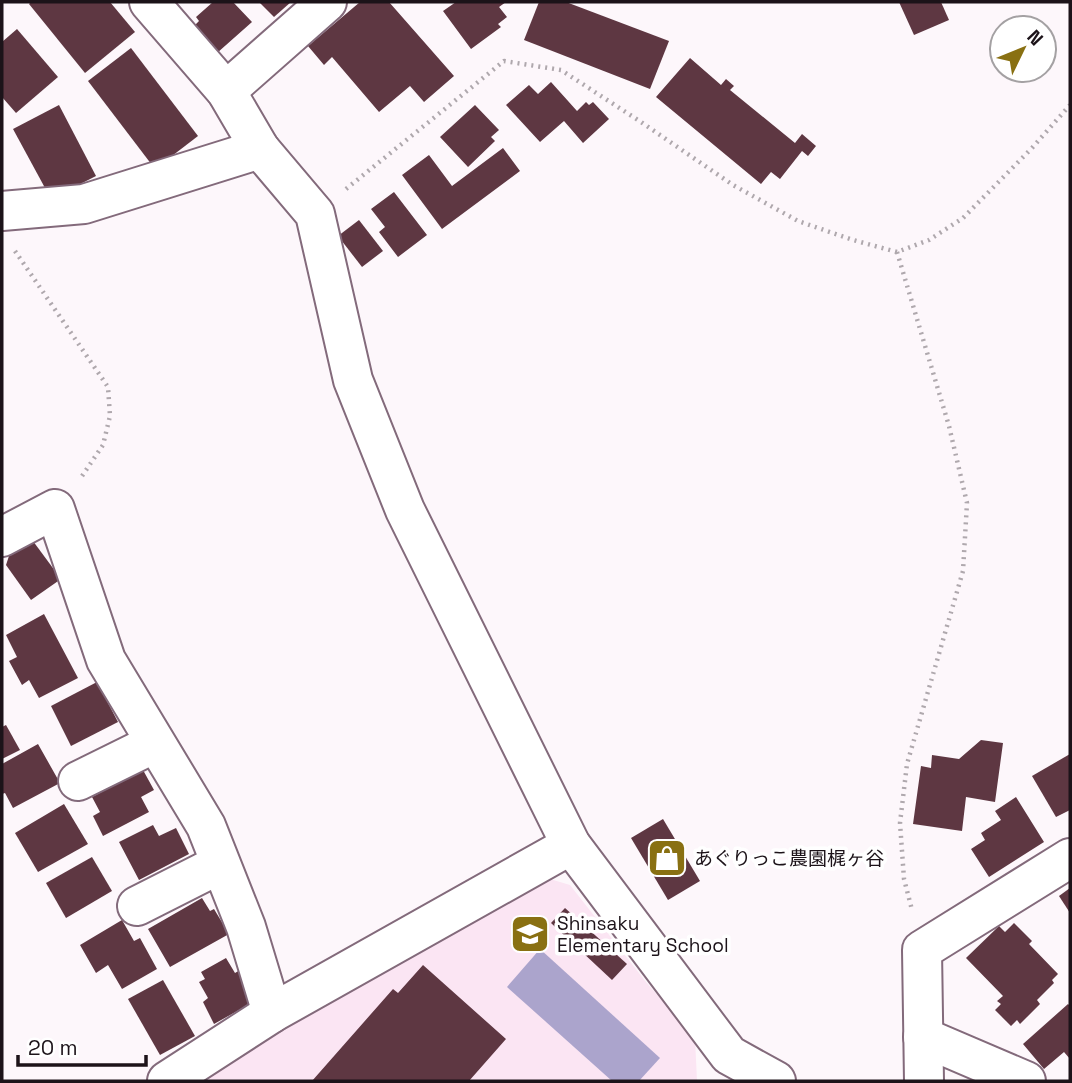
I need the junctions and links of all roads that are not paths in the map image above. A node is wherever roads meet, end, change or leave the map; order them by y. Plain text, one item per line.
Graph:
1 (327, 2) edge
2 (166, 8) edge
3 (226, 91) junction
4 (260, 149) junction
5 (6, 227) edge
6 (2, 537) edge
7 (155, 743) junction
8 (78, 781) dead end
9 (572, 845) junction
10 (1070, 858) edge
11 (220, 864) junction
12 (137, 906) dead end
13 (272, 1013) junction
14 (923, 1037) junction
15 (729, 1068) edge
16 (167, 1081) edge
17 (776, 1081) edge
18 (924, 1081) edge
19 (1026, 1081) edge

1 - 3 street
2 - 3 street
3 - 4 street
4 - 5 street
4 - 9 street
6 - 7 street
7 - 8 street
7 - 11 street
9 - 13 street
9 - 15 street
10 - 14 street
11 - 12 street
11 - 13 street
13 - 16 street
14 - 18 street
14 - 19 street
15 - 17 street

